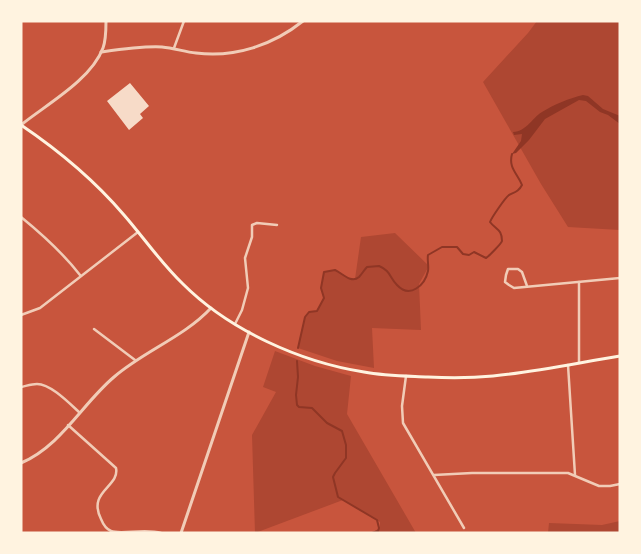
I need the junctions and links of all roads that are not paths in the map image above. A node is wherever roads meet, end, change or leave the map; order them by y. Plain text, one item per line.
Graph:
1 (106, 21) edge
2 (184, 21) edge
3 (304, 21) edge
4 (174, 48) junction
5 (101, 52) junction
6 (21, 125) edge
7 (21, 217) edge
8 (277, 225) dead end
9 (138, 232) junction
10 (80, 275) junction
11 (620, 278) edge
12 (579, 282) junction
13 (527, 286) junction
14 (211, 308) junction
15 (21, 316) edge
16 (235, 324) junction
17 (94, 329) dead end
18 (249, 332) junction
19 (620, 356) edge
20 (135, 360) junction
21 (579, 363) junction
22 (568, 365) junction
23 (406, 376) junction
24 (21, 387) edge
25 (80, 413) junction
26 (68, 425) junction
27 (21, 463) edge
28 (575, 474) junction
29 (434, 475) junction
30 (620, 484) edge
31 (464, 528) dead end
32 (161, 533) edge
33 (181, 533) edge

1 - 5 street
2 - 4 street
3 - 4 street
4 - 5 street
5 - 6 street
6 - 9 main road
7 - 10 street
8 - 16 street
9 - 10 street
9 - 14 main road
10 - 15 street
11 - 12 street
12 - 13 street
12 - 21 street
13 - 13 street
14 - 16 main road
14 - 20 street
16 - 18 main road
17 - 20 street
18 - 23 main road
18 - 33 street
19 - 21 main road
20 - 25 street
21 - 22 main road
22 - 23 main road
22 - 28 street
23 - 29 street
24 - 25 street
25 - 26 street
26 - 27 street
26 - 32 street
28 - 29 street
28 - 30 street
29 - 31 street

